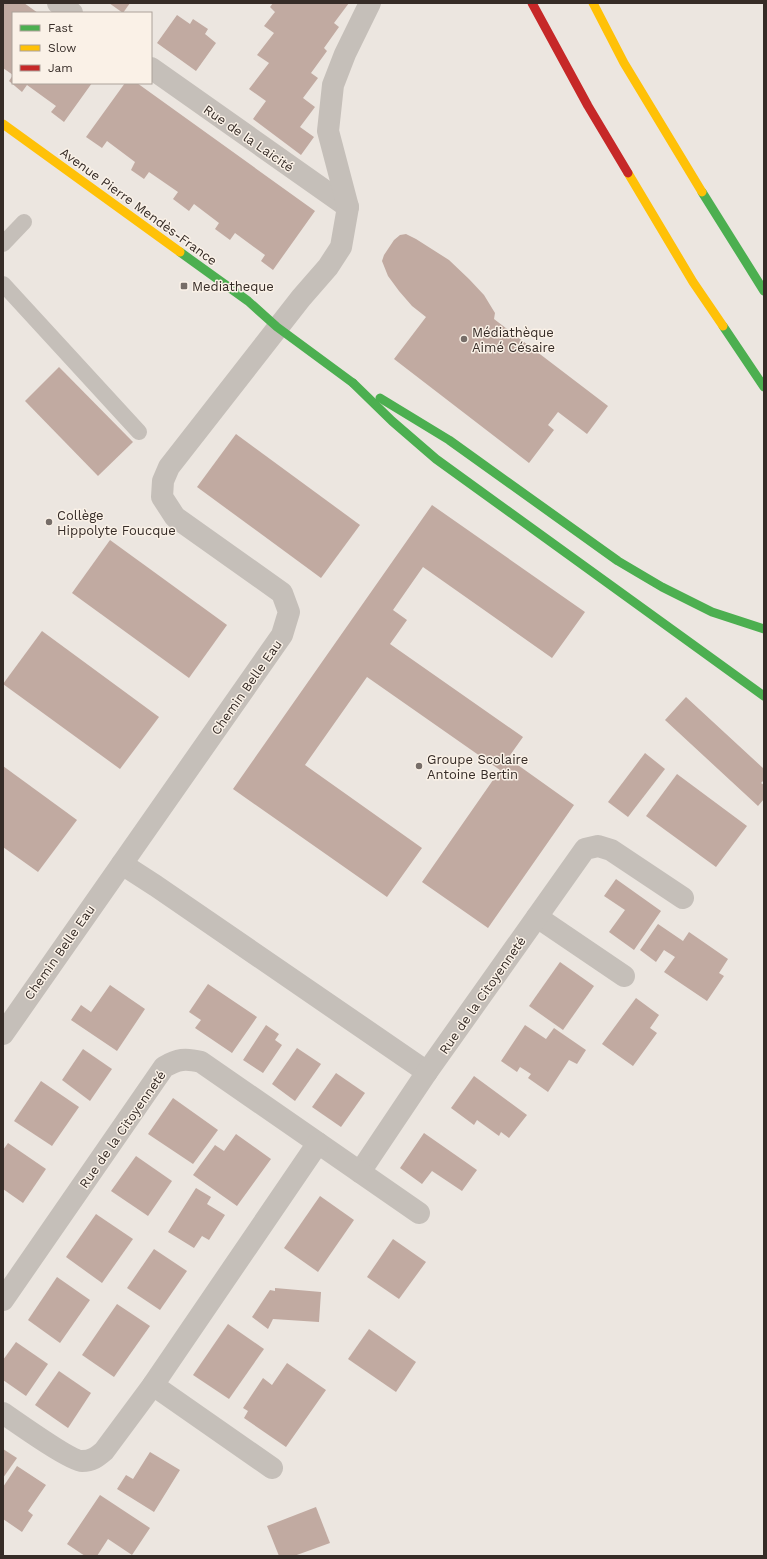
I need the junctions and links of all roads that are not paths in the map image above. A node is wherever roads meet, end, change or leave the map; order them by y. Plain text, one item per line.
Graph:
1 (58, 3) edge
2 (370, 3) edge
3 (532, 3) edge
4 (593, 3) edge
5 (71, 12) edge
6 (152, 69) edge
7 (3, 124) edge
8 (348, 207) junction
9 (24, 222) dead end
10 (3, 244) edge
11 (3, 284) edge
12 (764, 292) edge
13 (277, 327) junction
14 (353, 383) junction
15 (764, 387) edge
16 (140, 432) dead end
17 (764, 629) edge
18 (764, 696) edge
19 (122, 864) junction
20 (684, 898) dead end
21 (537, 917) junction
22 (624, 976) dead end
23 (3, 1034) edge
24 (427, 1072) junction
25 (318, 1143) junction
26 (360, 1172) junction
27 (419, 1213) dead end
28 (3, 1300) edge
29 (153, 1385) junction
30 (3, 1413) edge
31 (272, 1468) dead end

1 - 5 street
2 - 8 street
3 - 15 main road
4 - 12 main road
6 - 8 street, Rue de la Laicité
7 - 13 main road, Avenue Pierre Mendès-France
8 - 13 street
9 - 10 lane
11 - 16 lane
13 - 14 main road, Avenue Pierre Mendès-France
13 - 19 street, Chemin Belle Eau
14 - 17 main road
14 - 18 main road
19 - 23 street, Chemin Belle Eau
19 - 24 street
20 - 21 street, Rue de la Citoyenneté
21 - 22 street
21 - 24 street, Rue de la Citoyenneté
24 - 26 street, Rue de la Citoyenneté
25 - 26 street, Rue de la Citoyenneté
25 - 28 street, Rue de la Citoyenneté
25 - 29 street
26 - 27 street, Rue de la Citoyenneté
29 - 30 street
29 - 31 street

